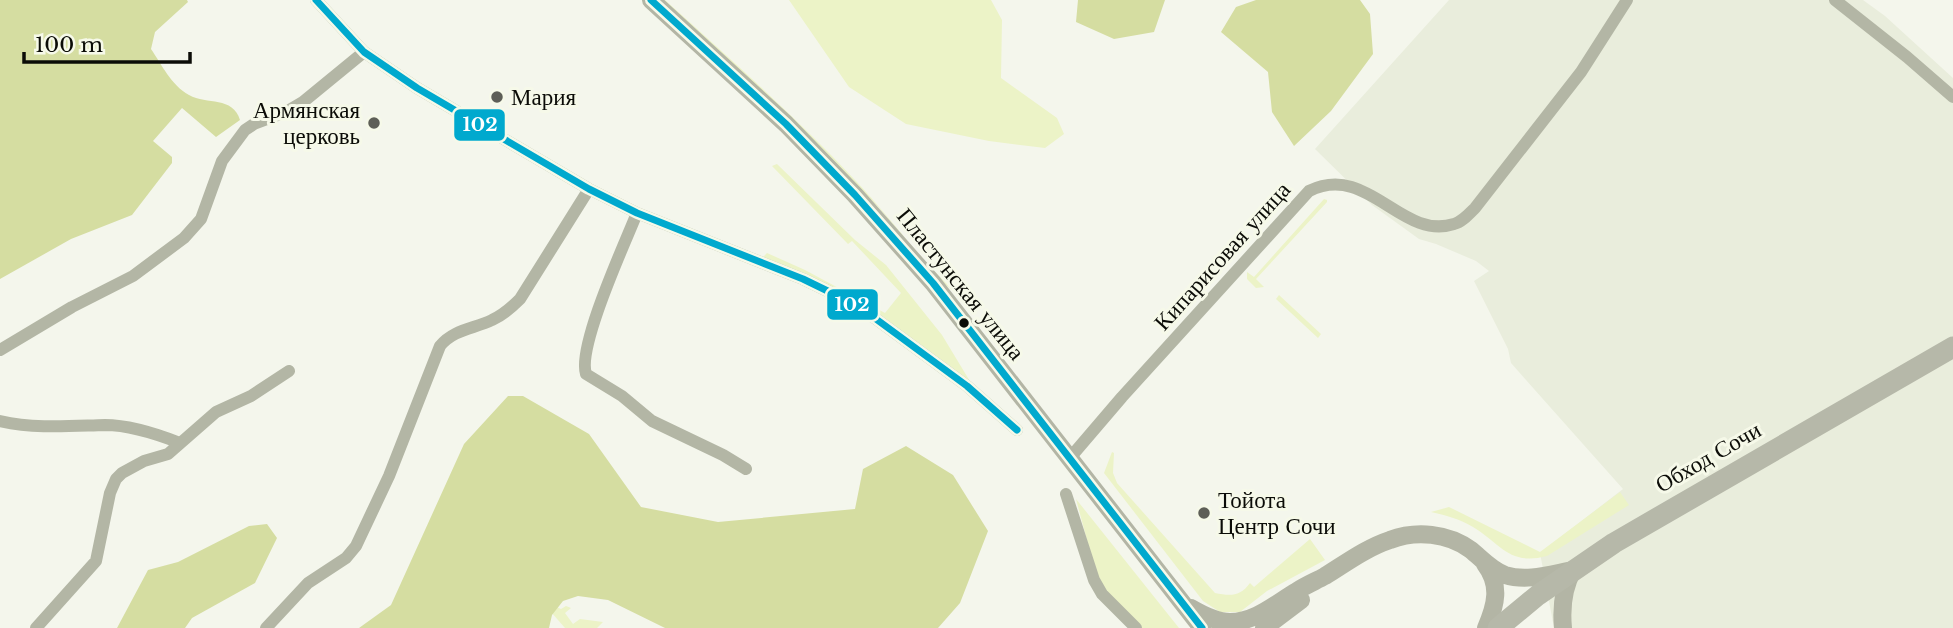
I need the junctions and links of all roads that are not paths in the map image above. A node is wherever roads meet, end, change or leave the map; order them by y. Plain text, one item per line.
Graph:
1 (316, 0) edge
2 (651, 0) edge
3 (1627, 0) edge
4 (1835, 0) edge
5 (364, 52) junction
6 (1953, 97) edge
7 (589, 189) junction
8 (637, 214) junction
9 (1953, 347) edge
10 (0, 350) edge
11 (289, 371) dead end
12 (0, 421) edge
13 (1017, 430) dead end
14 (180, 443) junction
15 (1069, 460) junction
16 (746, 469) dead end
17 (1066, 494) dead end
18 (1483, 561) junction
19 (1573, 570) junction
20 (1184, 605) junction
21 (1264, 624) edge
22 (36, 628) edge
23 (266, 628) edge
24 (1136, 628) edge
25 (1202, 628) edge
26 (1244, 628) edge
27 (1486, 628) edge
28 (1498, 628) edge
29 (1563, 628) edge

1 - 5 street
2 - 15 main road, Пластунская улица
3 - 15 street, Кипарисовая улица
4 - 6 street
5 - 7 street
5 - 10 street
7 - 8 street
7 - 23 street
8 - 13 street
8 - 16 street
9 - 19 highway, Обход Сочи
11 - 14 street
12 - 14 street
14 - 22 street
15 - 20 main road, Пластунская улица
17 - 24 street
18 - 19 main road
18 - 21 main road
18 - 27 main road
19 - 28 highway, Обход Сочи
19 - 29 main road
20 - 21 main road
20 - 25 main road, Пластунская улица
21 - 26 main road

